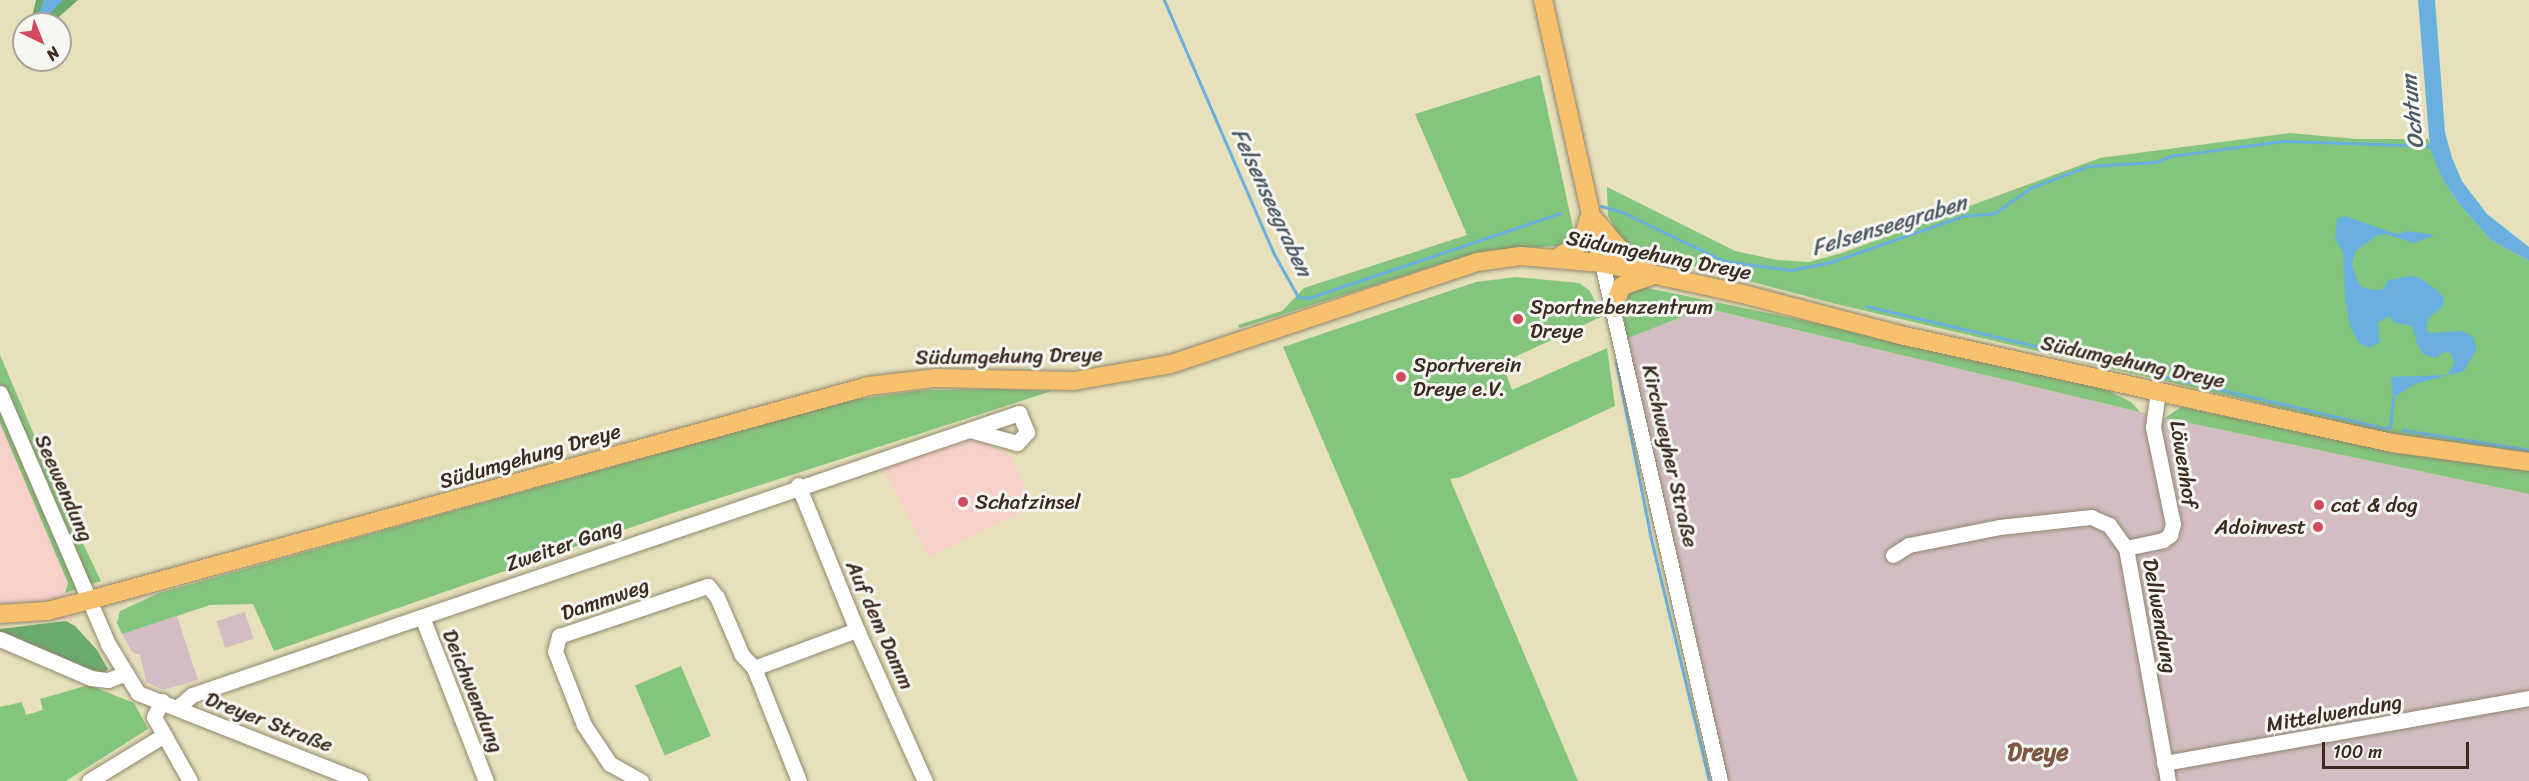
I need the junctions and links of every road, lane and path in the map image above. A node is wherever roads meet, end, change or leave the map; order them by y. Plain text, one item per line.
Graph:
1 (1544, 0) edge
2 (1589, 213) junction
3 (1557, 258) junction
4 (1602, 263) junction
5 (1659, 276) junction
6 (1613, 308) junction
7 (2158, 390) junction
8 (0, 393) edge
9 (970, 430) dead end
10 (2529, 462) edge
11 (798, 485) junction
12 (2126, 548) junction
13 (1893, 555) dead end
14 (90, 600) junction
15 (0, 614) edge
16 (422, 617) junction
17 (857, 630) junction
18 (0, 639) edge
19 (754, 668) junction
20 (126, 673) junction
21 (2529, 699) edge
22 (162, 702) junction
23 (177, 708) junction
24 (164, 735) junction
25 (2164, 763) junction
26 (89, 781) edge
27 (190, 781) edge
28 (360, 781) edge
29 (486, 781) edge
30 (641, 781) edge
31 (799, 781) edge
32 (925, 781) edge
33 (1720, 781) edge
34 (2168, 781) edge

1 - 2 main road, Kirchweyher Straße
2 - 3 main road
2 - 4 main road, Kirchweyher Straße
2 - 5 main road
3 - 4 main road, Südumgehung Dreye
3 - 14 main road, Südumgehung Dreye
4 - 5 main road, Südumgehung Dreye
4 - 6 street, Kirchweyher Straße
5 - 6 main road
5 - 7 main road, Südumgehung Dreye
6 - 33 street, Kirchweyher Straße
7 - 10 main road, Südumgehung Dreye
7 - 12 street, Löwenhof
8 - 14 street, Seewendung
9 - 11 street, Zweiter Gang
11 - 16 street, Zweiter Gang
11 - 17 street, Auf dem Damm
12 - 13 street, Dellwendung
12 - 25 street, Dellwendung
14 - 15 main road, Südumgehung Dreye
14 - 20 street, Seewendung
16 - 23 street, Zweiter Gang
16 - 29 street, Deichwendung
17 - 19 street
17 - 32 street, Auf dem Damm
18 - 20 street
19 - 30 street, Dammweg
19 - 31 street, Dammweg
20 - 22 street, Dreyer Straße
21 - 25 street, Mittelwendung
22 - 23 street, Dreyer Straße
22 - 24 street
23 - 28 street, Dreyer Straße
24 - 26 street
24 - 27 street
25 - 34 street

